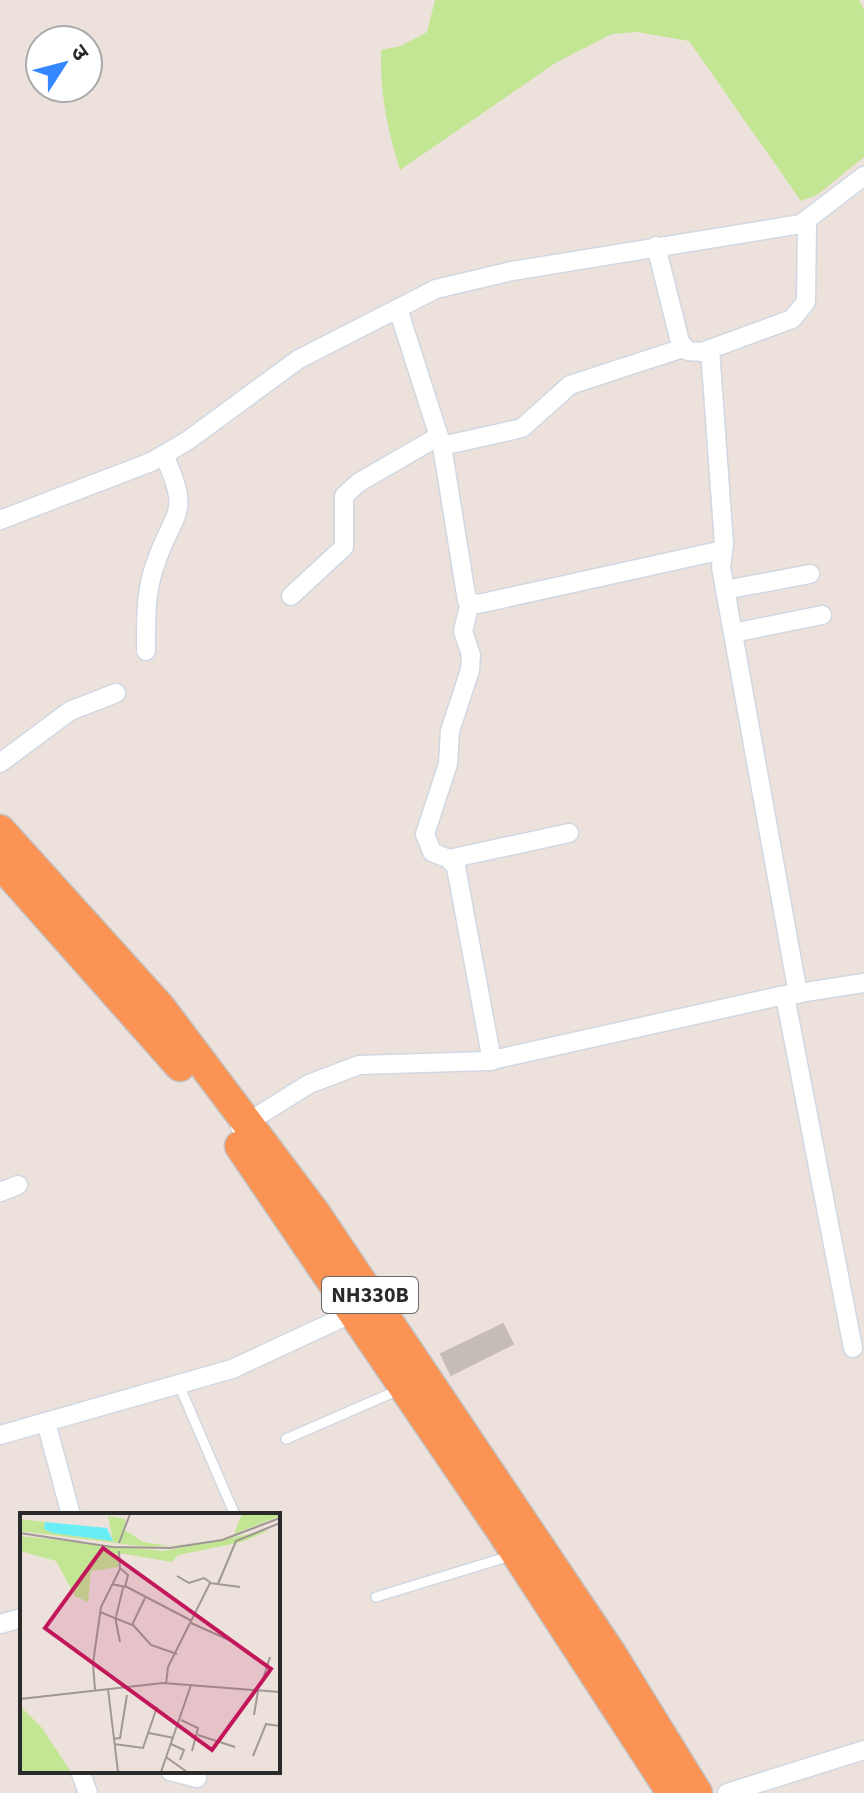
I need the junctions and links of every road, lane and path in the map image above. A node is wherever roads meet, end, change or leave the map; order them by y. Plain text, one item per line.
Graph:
1 (864, 176) edge
2 (807, 221) junction
3 (656, 246) junction
4 (398, 309) junction
5 (683, 348) junction
6 (710, 349) junction
7 (441, 441) junction
8 (164, 455) junction
9 (0, 520) edge
10 (723, 550) junction
11 (810, 574) dead end
12 (725, 590) junction
13 (291, 596) dead end
14 (470, 603) junction
15 (822, 615) dead end
16 (733, 633) junction
17 (146, 651) dead end
18 (116, 693) dead end
19 (0, 763) edge
20 (0, 830) edge
21 (569, 833) dead end
22 (449, 859) junction
23 (0, 863) edge
24 (864, 983) edge
25 (792, 995) junction
26 (492, 1061) junction
27 (239, 1128) junction
28 (18, 1185) dead end
29 (0, 1192) edge
30 (364, 1308) junction
31 (853, 1348) dead end
32 (179, 1385) junction
33 (404, 1387) junction
34 (46, 1422) junction
35 (0, 1435) edge
36 (286, 1439) dead end
37 (70, 1513) edge
38 (234, 1513) edge
39 (517, 1554) junction
40 (376, 1597) dead end
41 (20, 1619) edge
42 (0, 1624) edge
43 (864, 1750) edge
44 (81, 1773) edge
45 (178, 1773) edge
46 (197, 1778) dead end
47 (88, 1793) edge
48 (672, 1793) edge
49 (697, 1793) edge
50 (727, 1793) edge

1 - 2 street
2 - 3 street
2 - 6 street
3 - 4 street
3 - 5 street
4 - 7 street
4 - 8 street
5 - 6 street
5 - 7 street
6 - 10 street
7 - 13 street
7 - 14 street
8 - 9 street
8 - 17 street
10 - 12 street
10 - 14 street
11 - 12 street
12 - 16 street
14 - 22 street
15 - 16 street
16 - 25 street
18 - 19 street
20 - 27 highway, NH330B
21 - 22 street
22 - 26 street
23 - 27 highway, NH330B
24 - 25 street
25 - 26 street
25 - 31 street
26 - 27 street
27 - 30 highway, NH330B
28 - 29 street
30 - 32 street
30 - 33 highway, NH330B
30 - 49 highway, NH330B
32 - 34 street
32 - 38 lane
33 - 36 lane
33 - 39 highway, NH330B
34 - 35 street
34 - 37 street
39 - 40 lane
39 - 48 highway, NH330B
41 - 42 street
43 - 50 street
44 - 47 street
45 - 46 street

